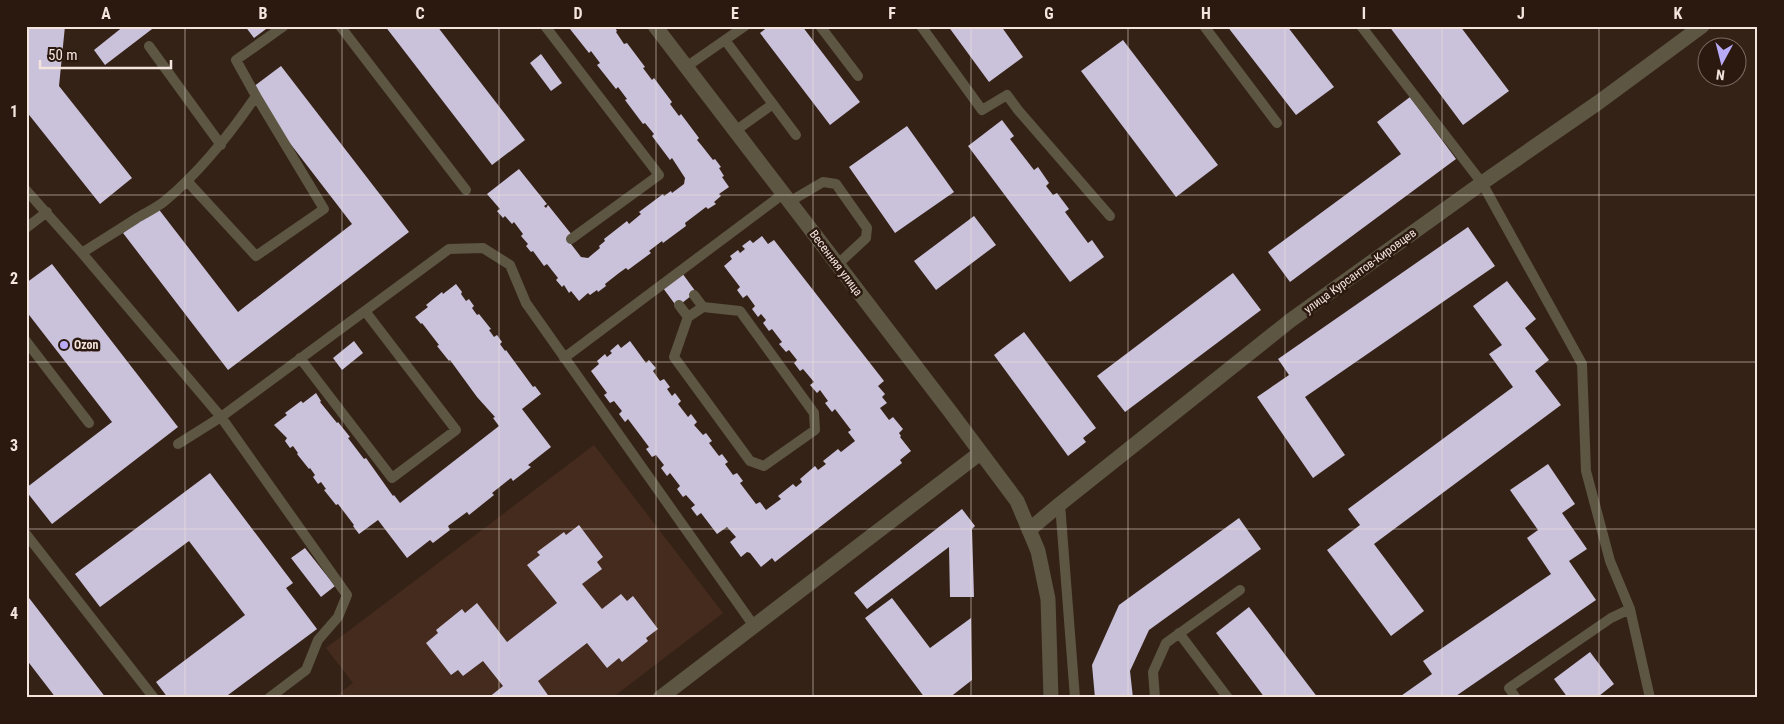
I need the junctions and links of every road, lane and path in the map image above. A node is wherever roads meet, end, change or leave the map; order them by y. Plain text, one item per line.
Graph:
1 (284, 26) edge
2 (340, 26) edge
3 (545, 26) edge
4 (655, 26) edge
5 (745, 26) edge
6 (820, 26) edge
7 (920, 26) edge
8 (1204, 26) edge
9 (1361, 26) edge
10 (1702, 26) edge
11 (725, 40) junction
12 (149, 46) dead end
13 (686, 67) junction
14 (858, 76) dead end
15 (256, 96) junction
16 (773, 104) junction
17 (1277, 123) dead end
18 (735, 131) junction
19 (796, 135) dead end
20 (221, 145) junction
21 (187, 181) junction
22 (1482, 183) junction
23 (26, 190) edge
24 (466, 190) dead end
25 (786, 198) junction
26 (47, 212) junction
27 (1110, 216) dead end
28 (26, 228) edge
29 (571, 239) dead end
30 (82, 253) junction
31 (837, 265) junction
32 (694, 295) dead end
33 (680, 305) dead end
34 (703, 307) junction
35 (365, 310) junction
36 (688, 317) junction
37 (26, 341) edge
38 (300, 358) junction
39 (564, 358) junction
40 (221, 417) junction
41 (89, 423) dead end
42 (178, 444) dead end
43 (980, 453) junction
44 (1060, 504) junction
45 (1029, 530) junction
46 (26, 534) edge
47 (1240, 590) dead end
48 (1630, 610) junction
49 (754, 626) junction
50 (1179, 633) junction
51 (154, 698) edge
52 (269, 698) edge
53 (660, 698) edge
54 (1051, 698) edge
55 (1075, 698) edge
56 (1155, 698) edge
57 (1228, 698) edge
58 (1516, 698) edge
59 (1650, 698) edge

1 - 15 lane
2 - 24 lane
3 - 29 lane
4 - 13 street, Весенняя улица
5 - 11 lane
6 - 14 lane
7 - 27 lane
8 - 17 lane
9 - 22 lane
10 - 22 street, улица Курсантов-Кировцев
11 - 13 lane
11 - 16 lane
12 - 20 lane
13 - 18 street, Весенняя улица
15 - 20 lane
15 - 21 lane
16 - 18 lane
16 - 19 lane
18 - 25 street, Весенняя улица
20 - 21 lane
21 - 30 lane
22 - 44 street, улица Курсантов-Кировцев
22 - 48 lane
23 - 26 lane
25 - 31 street, Весенняя улица
25 - 31 lane
25 - 39 lane
26 - 28 lane
26 - 30 lane
30 - 40 lane
31 - 43 street, Весенняя улица
32 - 34 lane
33 - 36 lane
34 - 36 lane
34 - 36 lane
35 - 38 lane
35 - 38 lane
35 - 39 lane
37 - 41 lane
38 - 40 lane
39 - 49 lane
40 - 42 lane
40 - 52 lane
43 - 45 street, Весенняя улица
43 - 49 street
44 - 45 street, улица Курсантов-Кировцев
44 - 55 lane
45 - 54 street
46 - 51 lane
47 - 50 lane
48 - 58 lane
48 - 59 lane
49 - 53 street
50 - 56 lane
50 - 57 lane

